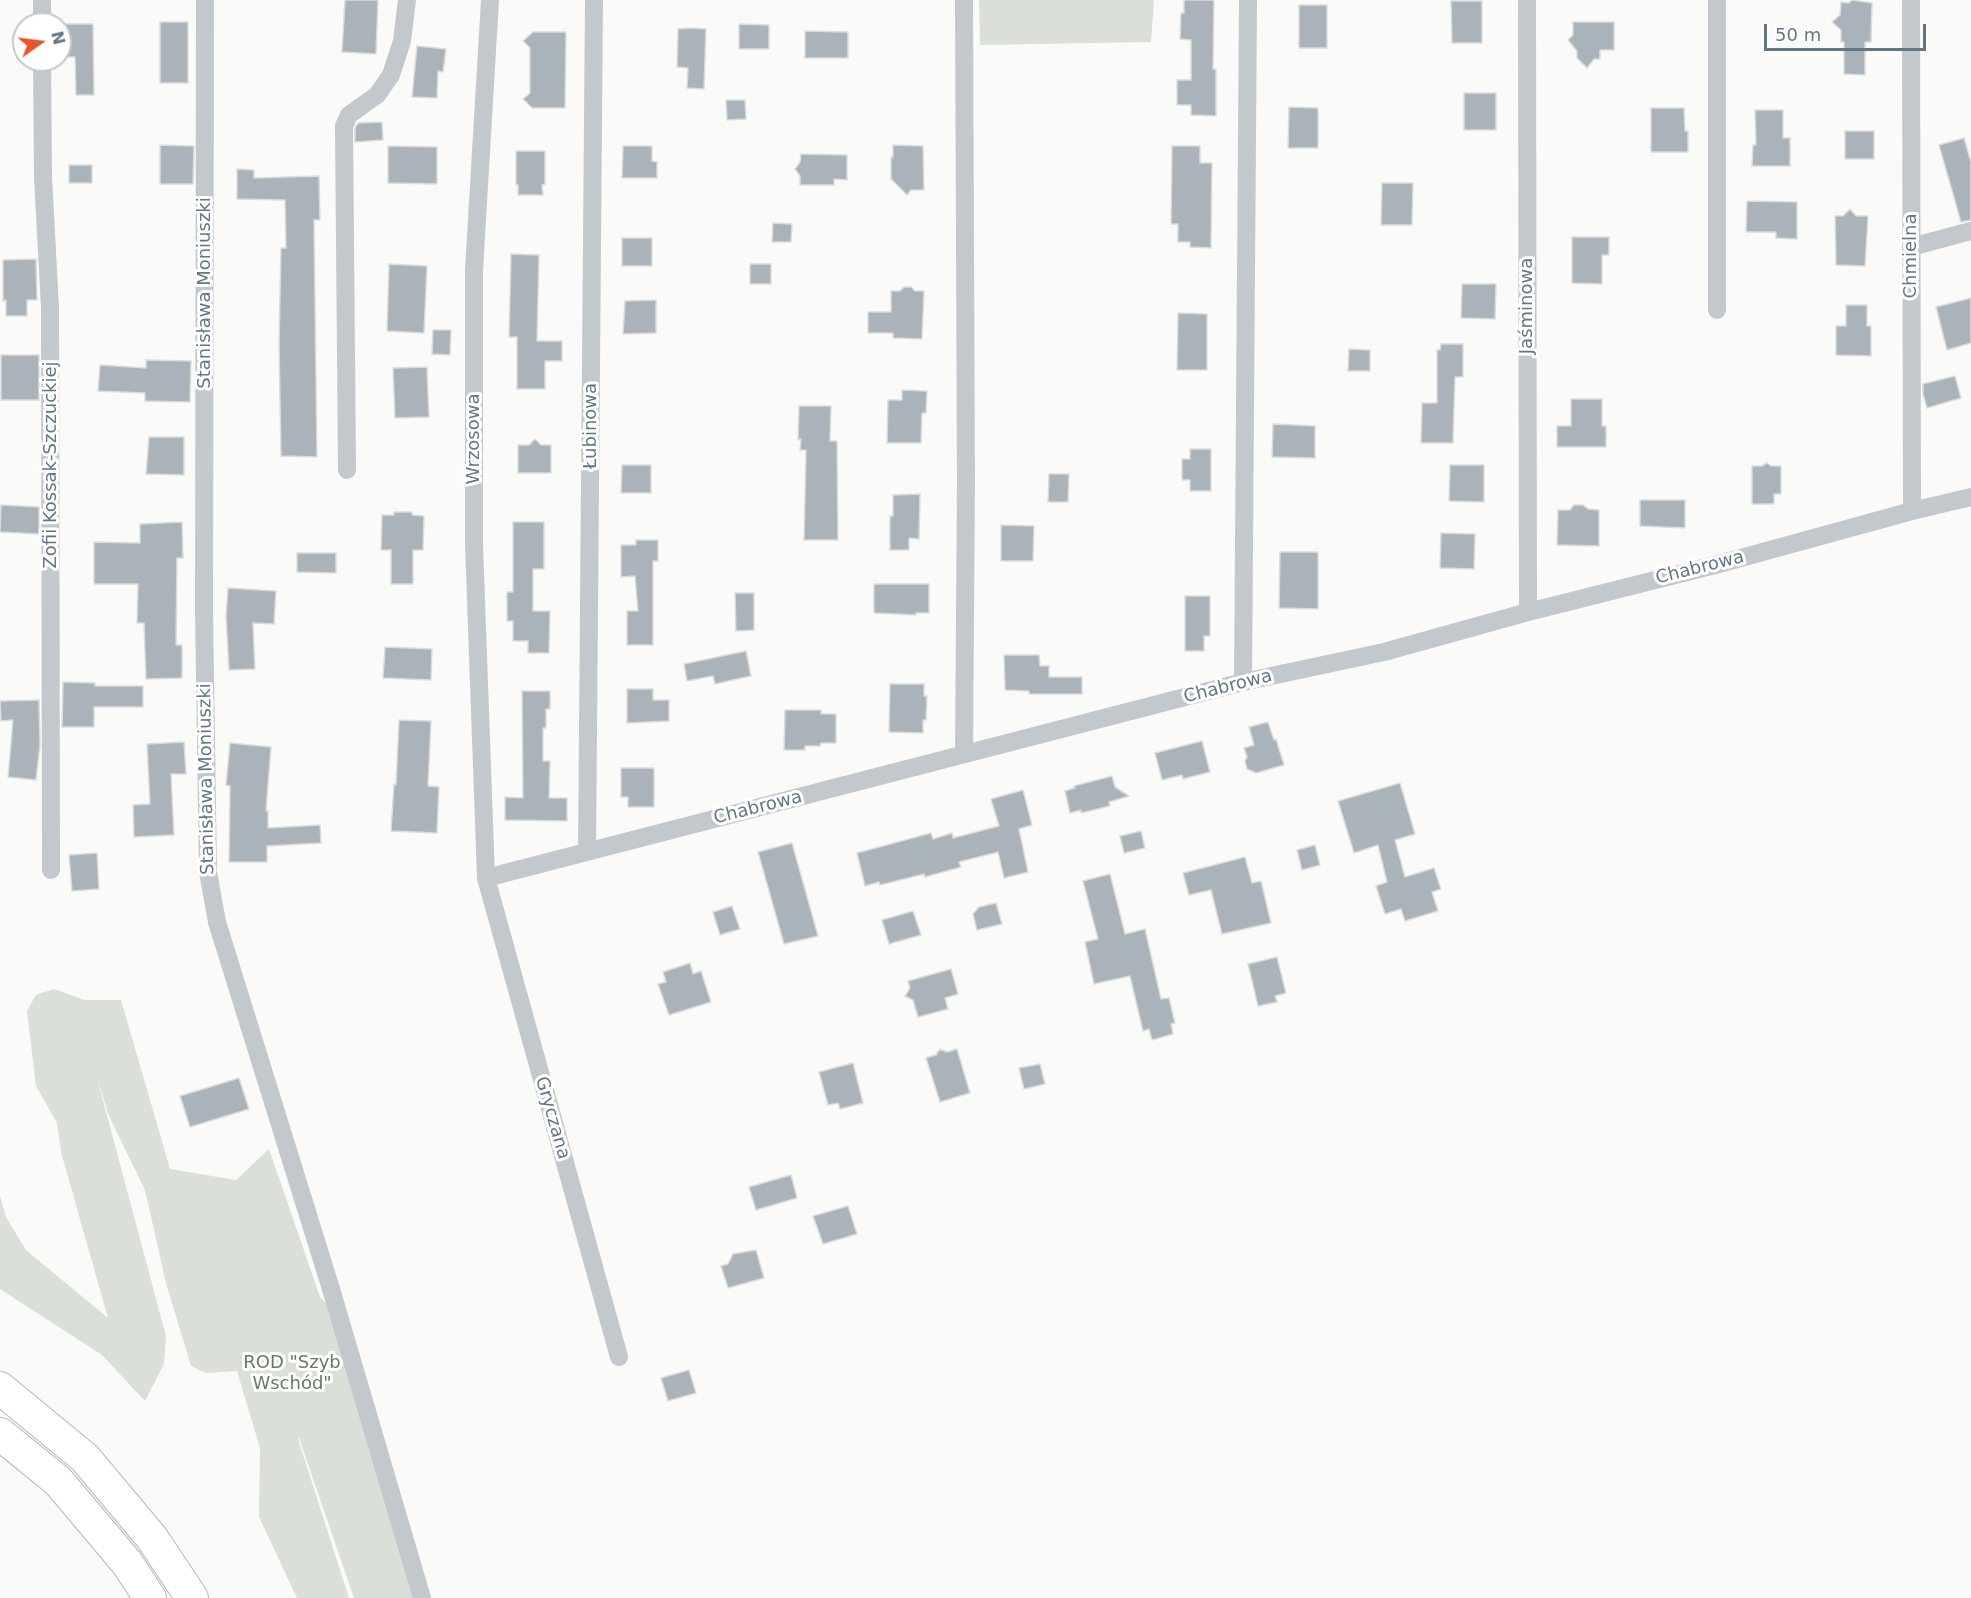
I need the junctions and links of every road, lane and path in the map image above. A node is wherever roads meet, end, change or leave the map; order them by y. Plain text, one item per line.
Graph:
1 (205, 0) edge
2 (407, 0) edge
3 (490, 0) edge
4 (594, 0) edge
5 (964, 0) edge
6 (1248, 0) edge
7 (1527, 0) edge
8 (1718, 0) edge
9 (1911, 0) edge
10 (42, 72) edge
11 (1971, 231) edge
12 (1911, 248) junction
13 (1717, 310) dead end
14 (347, 470) dead end
15 (1971, 497) edge
16 (1912, 512) junction
17 (1528, 612) junction
18 (1243, 682) junction
19 (964, 754) junction
20 (587, 852) junction
21 (51, 870) dead end
22 (486, 878) junction
23 (619, 1357) dead end
24 (0, 1388) edge
25 (0, 1434) edge
26 (150, 1598) edge
27 (192, 1598) edge
28 (422, 1598) edge

1 - 28 street, Stanisława Moniuszki
2 - 14 street
3 - 22 street, Wrzosowa
4 - 20 street, Łubinowa
5 - 19 street
6 - 18 street
7 - 17 street, Jaśminowa
8 - 13 street
9 - 12 street, Chmielna
10 - 21 street, Zofii Kossak-Szczuckiej
11 - 12 street
12 - 16 street, Chmielna
15 - 16 street, Chabrowa
16 - 17 street, Chabrowa
17 - 18 street, Chabrowa
18 - 19 street, Chabrowa
19 - 20 street, Chabrowa
20 - 22 street, Chabrowa
22 - 23 street, Gryczana
24 - 27 highway
25 - 26 highway

